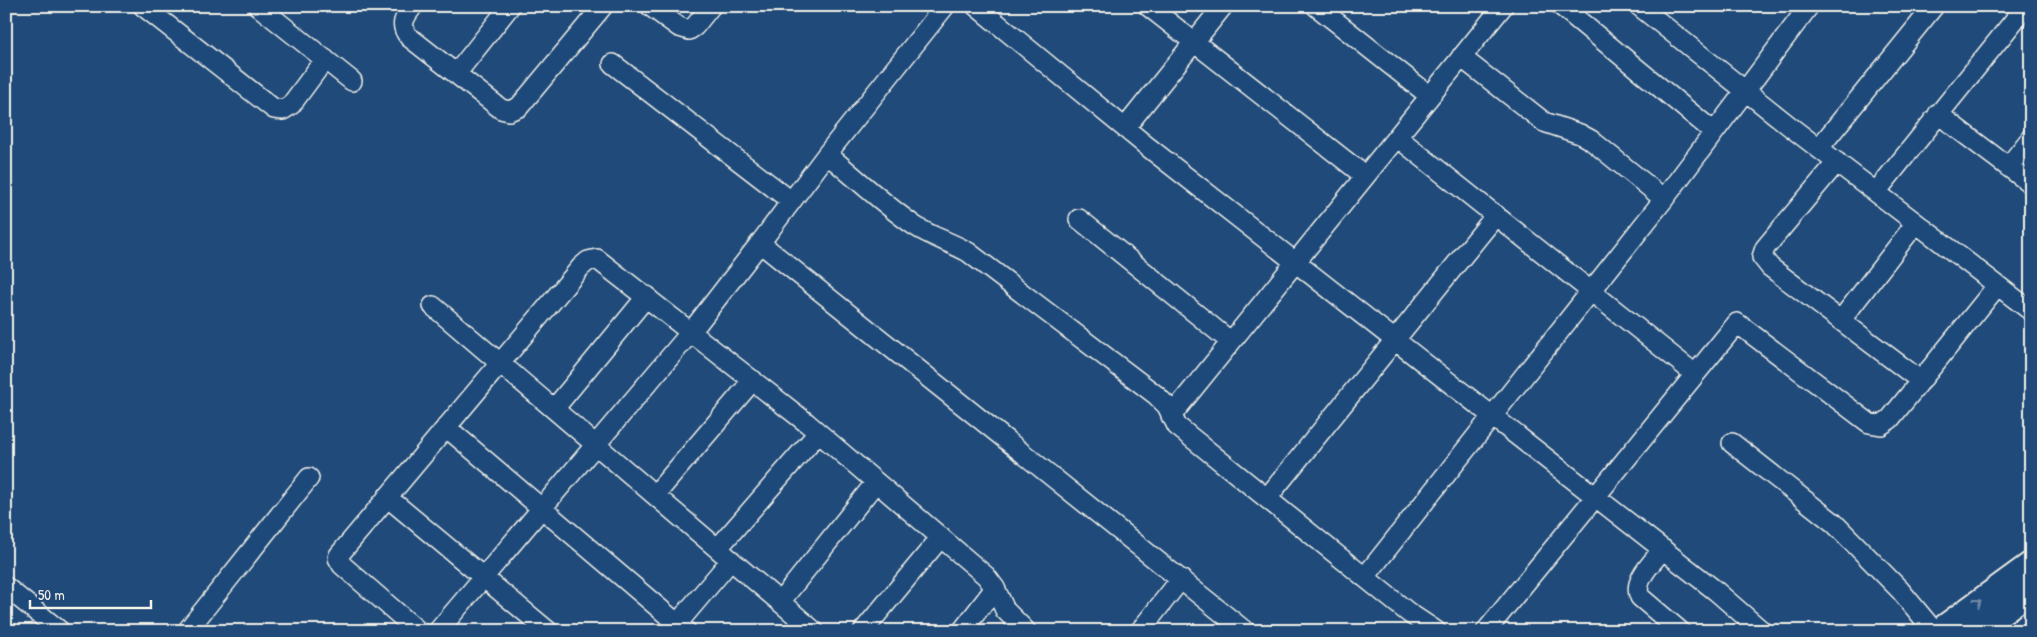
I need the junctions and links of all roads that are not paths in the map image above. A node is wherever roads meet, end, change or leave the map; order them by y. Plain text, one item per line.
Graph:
1 (143, 6) edge
2 (258, 6) edge
3 (413, 6) edge
4 (510, 6) edge
5 (603, 6) edge
6 (650, 6) edge
7 (711, 6) edge
8 (945, 6) edge
9 (976, 6) edge
10 (1148, 6) edge
11 (1223, 6) edge
12 (1316, 6) edge
13 (1503, 6) edge
14 (1561, 6) edge
15 (1810, 6) edge
16 (1934, 6) edge
17 (2026, 6) edge
18 (1645, 8) edge
19 (1194, 42) junction
20 (1461, 57) junction
21 (325, 59) junction
22 (613, 64) dead end
23 (456, 74) junction
24 (352, 81) dead end
25 (1746, 90) junction
26 (1430, 96) junction
27 (1938, 114) junction
28 (1126, 128) junction
29 (1714, 132) junction
30 (1397, 137) junction
31 (2031, 138) edge
32 (1819, 148) junction
33 (828, 154) junction
34 (1837, 162) junction
35 (2008, 167) junction
36 (1365, 176) junction
37 (2031, 184) edge
38 (1876, 192) junction
39 (1664, 199) junction
40 (791, 201) junction
41 (1496, 215) junction
42 (1079, 219) dead end
43 (1916, 223) junction
44 (760, 243) junction
45 (1297, 262) junction
46 (1997, 286) junction
47 (1591, 290) junction
48 (647, 296) junction
49 (433, 306) dead end
50 (2031, 311) edge
51 (1841, 320) junction
52 (691, 332) junction
53 (1396, 341) junction
54 (1231, 342) junction
55 (500, 364) junction
56 (1695, 374) junction
57 (753, 380) junction
58 (1921, 381) junction
59 (554, 409) junction
60 (1171, 416) junction
61 (1492, 417) junction
62 (446, 427) junction
63 (818, 433) junction
64 (1732, 442) dead end
65 (595, 444) junction
66 (309, 478) dead end
67 (876, 482) junction
68 (655, 495) junction
69 (1595, 496) junction
70 (387, 497) junction
71 (1267, 498) junction
72 (541, 508) junction
73 (941, 538) junction
74 (1663, 550) junction
75 (725, 554) junction
76 (2031, 564) edge
77 (483, 576) junction
78 (1365, 577) junction
79 (1182, 579) junction
80 (6, 587) edge
81 (995, 588) junction
82 (2031, 591) edge
83 (780, 602) junction
84 (678, 628) edge
85 (1984, 629) edge
86 (60, 631) edge
87 (187, 631) edge
88 (418, 631) edge
89 (438, 631) edge
90 (548, 631) edge
91 (814, 631) edge
92 (863, 631) edge
93 (962, 631) edge
94 (1026, 631) edge
95 (1140, 631) edge
96 (1245, 631) edge
97 (1436, 631) edge
98 (1486, 631) edge
99 (1680, 631) edge
100 (1762, 631) edge
101 (1934, 631) edge
102 (1939, 631) edge

1 - 21 street
2 - 21 street
3 - 23 street
4 - 23 street
5 - 23 street
6 - 7 street
8 - 33 street
9 - 28 street
10 - 19 street
11 - 19 street
12 - 26 street
13 - 20 street
14 - 29 street
15 - 25 street
16 - 32 street
17 - 27 street
18 - 25 street
19 - 28 street
19 - 36 street
20 - 26 street
20 - 39 street
21 - 24 street
22 - 40 street
25 - 29 street
25 - 32 street
26 - 30 street
27 - 35 street
27 - 38 street
28 - 45 street
29 - 39 street
30 - 36 street
30 - 41 street
31 - 35 street
32 - 34 street
33 - 40 street
33 - 60 street
34 - 38 street
34 - 51 street
35 - 37 street
36 - 45 street
38 - 43 street
39 - 47 street
40 - 44 street
41 - 47 street
41 - 53 street
42 - 54 street
43 - 46 street
43 - 51 street
44 - 52 street
44 - 79 street
45 - 53 street
45 - 54 street
46 - 50 street
46 - 58 street
47 - 56 street
47 - 61 street
48 - 52 street
48 - 55 street
48 - 59 street
49 - 55 street
51 - 58 street
52 - 57 street
52 - 65 street
53 - 61 street
53 - 71 street
54 - 60 street
55 - 59 street
55 - 62 street
56 - 58 street
56 - 69 street
57 - 63 street
57 - 68 street
59 - 65 street
60 - 71 street
61 - 69 street
61 - 78 street
62 - 70 street
62 - 72 street
63 - 67 street
63 - 75 street
64 - 101 street
65 - 68 street
65 - 72 street
66 - 87 street
67 - 73 street
67 - 83 street
68 - 75 street
69 - 74 street
69 - 98 street
70 - 77 street
70 - 88 street
71 - 78 street
72 - 77 street
72 - 84 street
73 - 81 street
73 - 92 street
74 - 99 street
74 - 100 street
75 - 83 street
75 - 84 street
102 -> 76 main road
77 - 89 street
77 - 90 street
78 - 97 street
79 - 95 street
79 - 96 street
80 - 86 street
81 - 93 street
81 - 94 street
82 - 85 main road
83 - 91 street

